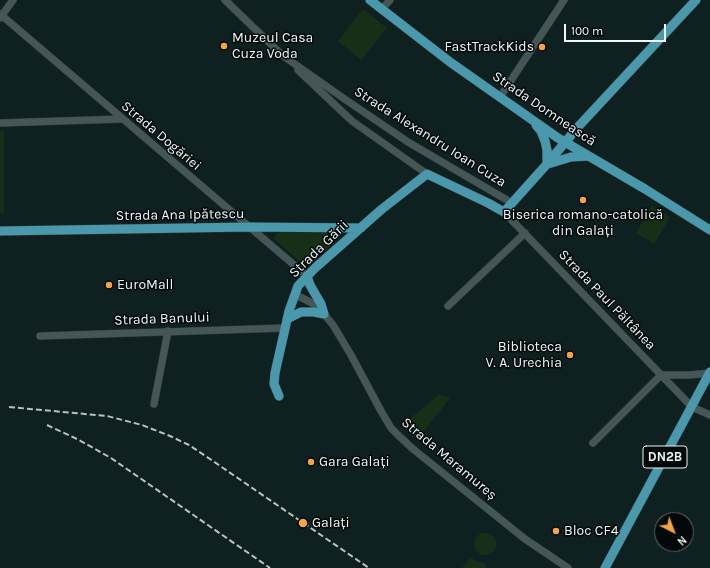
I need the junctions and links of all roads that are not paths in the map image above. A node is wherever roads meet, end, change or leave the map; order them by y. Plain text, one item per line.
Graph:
1 (13, 0) edge
2 (225, 0) edge
3 (370, 0) edge
4 (390, 0) edge
5 (564, 0) edge
6 (696, 0) edge
7 (382, 9) junction
8 (1, 16) edge
9 (282, 55) junction
10 (500, 97) junction
11 (121, 118) junction
12 (530, 118) junction
13 (0, 123) edge
14 (565, 142) junction
15 (588, 156) junction
16 (547, 164) junction
17 (427, 174) junction
18 (512, 203) junction
19 (504, 212) junction
20 (249, 227) junction
21 (361, 228) junction
22 (710, 230) edge
23 (0, 231) edge
24 (525, 233) junction
25 (307, 276) junction
26 (294, 294) junction
27 (448, 306) dead end
28 (324, 314) junction
29 (286, 323) junction
30 (168, 332) junction
31 (40, 336) dead end
32 (710, 372) edge
33 (661, 375) junction
34 (279, 396) dead end
35 (154, 404) dead end
36 (692, 407) junction
37 (710, 415) edge
38 (593, 443) dead end
39 (568, 568) edge
40 (605, 568) edge

1 - 8 street
2 - 9 street, Strada Alexandru Ioan Cuza
3 - 7 main road, Strada Domnească
4 - 7 street
5 - 10 street
6 - 14 main road
7 - 10 main road, Strada Domnească
8 - 11 street, Strada Dogăriei
9 - 17 street
9 - 18 street, Strada Alexandru Ioan Cuza
10 - 12 main road, Strada Domnească
11 - 13 street
11 - 20 street, Strada Dogăriei
12 - 14 main road, Strada Domnească
12 - 16 main road
14 - 15 main road, Strada Domnească
14 - 16 main road
15 - 16 main road
15 - 22 main road, Strada Domnească
16 - 18 main road
17 - 19 main road
17 - 21 main road, Strada Gării
18 - 19 main road
19 - 24 street, Strada Paul Păltânea
20 - 21 main road, Strada Ana Ipătescu
20 - 23 main road, Strada Ana Ipătescu
20 - 25 street, Strada Dogăriei
21 - 25 main road, Strada Gării
24 - 27 street
24 - 33 street, Strada Paul Păltânea
25 - 26 main road, Strada Gării
25 - 28 main road
26 - 28 street, Strada Maramureș
26 - 29 main road, Strada Gării
28 - 29 main road
28 - 39 street, Strada Maramureș
29 - 30 street, Strada Banului
29 - 34 main road, Strada Gării
30 - 31 street, Strada Banului
30 - 35 street
32 - 33 street
32 - 36 main road, DN2B
33 - 36 street, Strada Paul Păltânea
33 - 38 street
36 - 37 street
36 - 40 main road, DN2B

